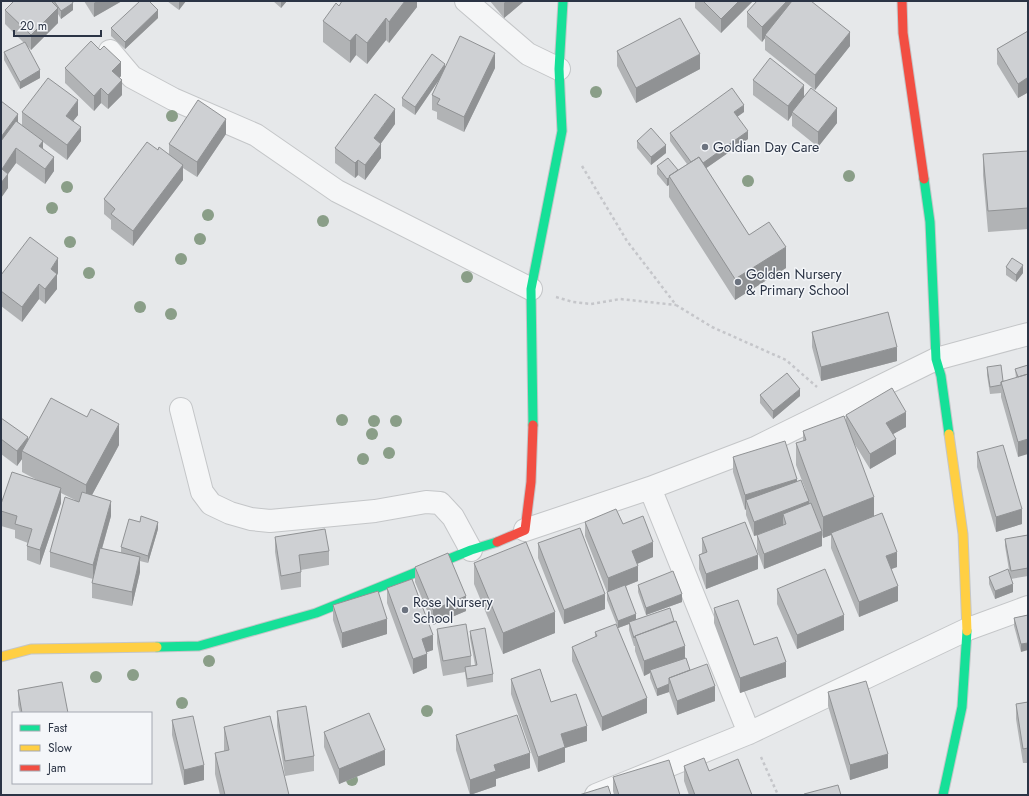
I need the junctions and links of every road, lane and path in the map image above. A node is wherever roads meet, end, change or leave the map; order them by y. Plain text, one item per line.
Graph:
1 (466, 1) edge
2 (563, 1) edge
3 (902, 1) edge
4 (110, 51) edge
5 (559, 69) junction
6 (562, 131) junction
7 (531, 289) junction
8 (676, 305) junction
9 (1028, 334) edge
10 (936, 359) junction
11 (840, 408) junction
12 (181, 409) dead end
13 (650, 488) junction
14 (525, 530) junction
15 (471, 550) junction
16 (1028, 607) edge
17 (968, 629) junction
18 (1, 658) edge
19 (749, 733) junction
20 (596, 795) edge
21 (778, 795) edge
22 (943, 795) edge

1 - 5 street
2 - 5 street
3 - 10 street
4 - 7 street
5 - 6 street
6 - 7 street
6 - 8 path
7 - 8 path
7 - 14 street
8 - 11 path
9 - 10 street
10 - 11 street
10 - 17 street
11 - 13 street
12 - 15 street
13 - 14 street
13 - 19 street
14 - 15 street
15 - 18 street
16 - 17 street
17 - 19 street
17 - 22 street
19 - 20 street
19 - 21 path

